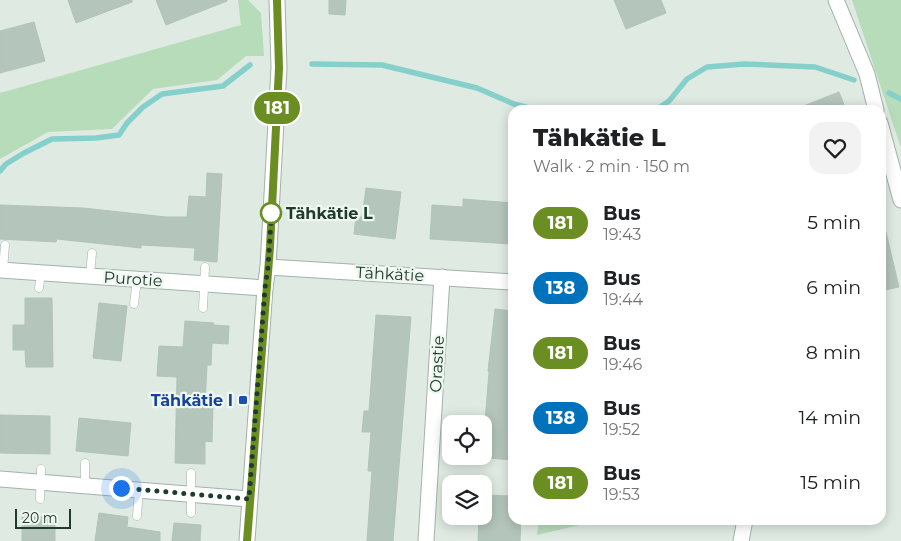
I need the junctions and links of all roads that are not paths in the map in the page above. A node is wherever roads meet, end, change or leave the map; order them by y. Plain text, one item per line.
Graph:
1 (277, 0) edge
2 (836, 0) edge
3 (875, 105) edge
4 (886, 145) edge
5 (901, 200) edge
6 (5, 245) dead end
7 (92, 253) dead end
8 (205, 267) dead end
9 (268, 267) junction
10 (2, 270) edge
11 (90, 276) junction
12 (442, 277) junction
13 (137, 280) junction
14 (508, 282) edge
15 (205, 284) junction
16 (265, 288) junction
17 (134, 304) dead end
18 (203, 308) dead end
19 (85, 464) dead end
20 (191, 473) dead end
21 (41, 476) junction
22 (0, 479) edge
23 (85, 486) junction
24 (138, 490) junction
25 (191, 494) junction
26 (40, 499) dead end
27 (249, 499) junction
28 (191, 513) dead end
29 (137, 516) dead end
30 (744, 525) edge
31 (247, 541) edge
32 (426, 541) edge
33 (741, 541) edge

1 - 9 street
2 - 3 street
4 - 5 street
6 - 10 lane
7 - 11 lane
8 - 15 lane
9 - 12 street, Tähkätie
9 - 16 street
10 - 11 street, Purotie
11 - 13 street, Purotie
12 - 14 street, Tähkätie
12 - 32 street, Orastie
13 - 15 street, Purotie
13 - 17 lane
15 - 16 street, Purotie
15 - 18 lane
16 - 27 street
19 - 23 lane
20 - 25 lane
21 - 22 street
21 - 23 street
21 - 26 lane
23 - 24 street
24 - 25 street
24 - 29 lane
25 - 27 street
25 - 28 lane
27 - 31 street
30 - 33 street

